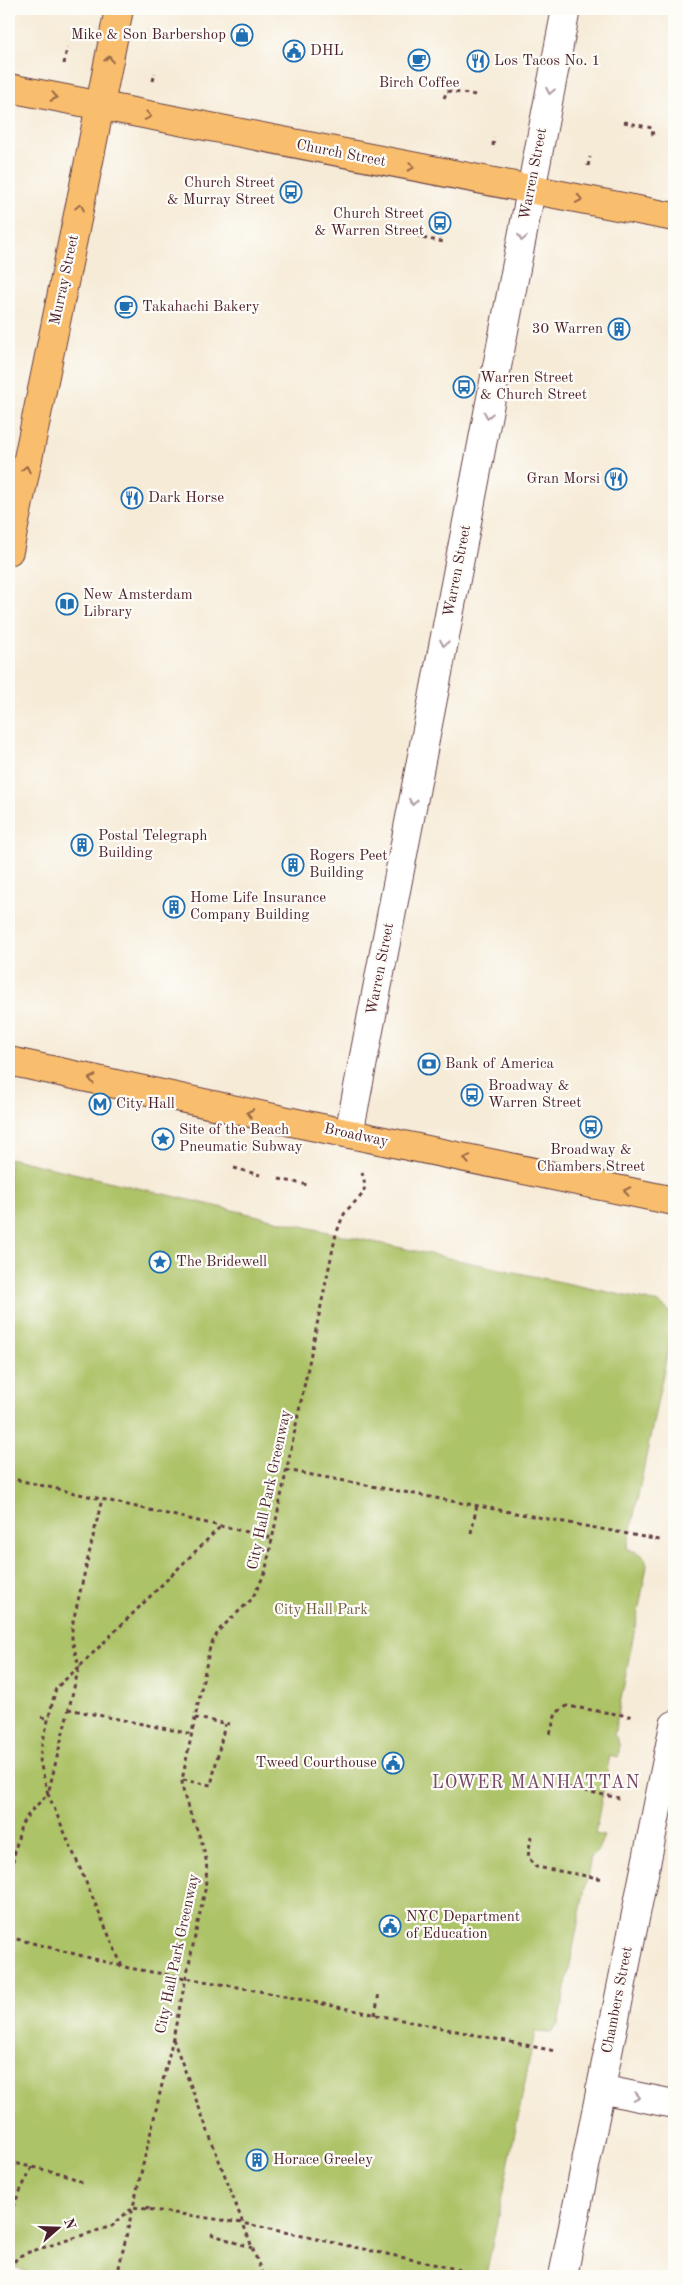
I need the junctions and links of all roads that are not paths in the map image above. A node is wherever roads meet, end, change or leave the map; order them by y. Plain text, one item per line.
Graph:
1 (119, 9) edge
2 (566, 9) edge
3 (9, 88) edge
4 (100, 106) junction
5 (531, 190) junction
6 (674, 217) edge
7 (9, 551) edge
8 (9, 1061) edge
9 (349, 1134) junction
10 (674, 1201) edge
11 (674, 1725) edge
12 (600, 2089) junction
13 (674, 2104) edge
14 (563, 2276) edge

4 -> 1 main road, Murray Street
2 -> 5 street, Warren Street
3 -> 4 main road, Church Street
4 -> 5 main road, Church Street
7 -> 4 main road, Murray Street
5 -> 6 main road, Church Street
5 -> 9 street, Warren Street
9 -> 8 main road, Broadway
10 -> 9 main road, Broadway
11 - 12 street, Chambers Street
12 -> 13 street
12 - 14 street, Chambers Street

